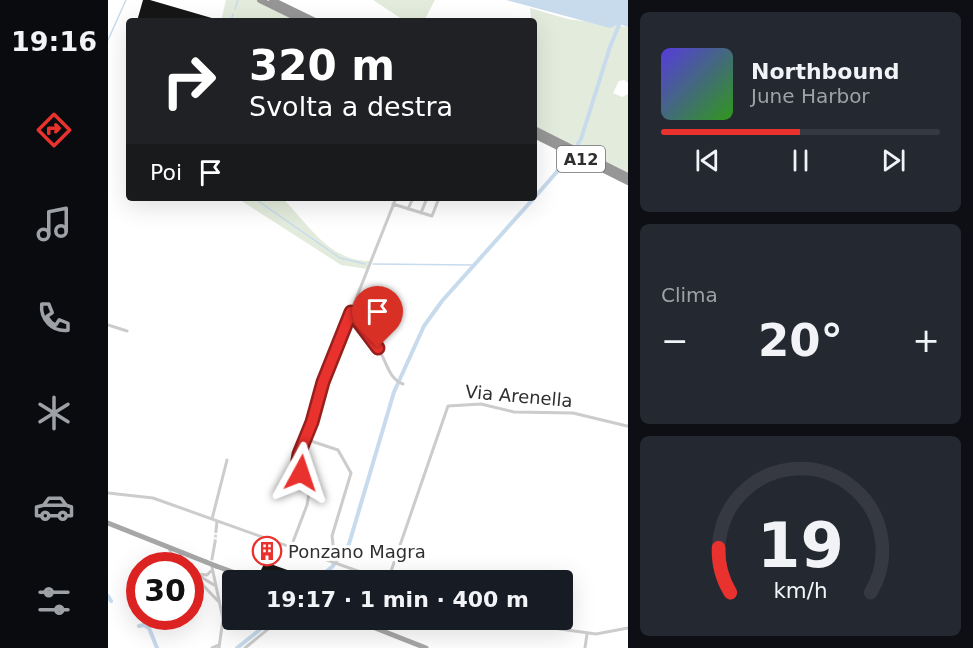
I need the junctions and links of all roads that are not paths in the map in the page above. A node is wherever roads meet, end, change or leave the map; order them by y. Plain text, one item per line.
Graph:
1 (260, 0) edge
2 (272, 0) edge
3 (297, 18) edge
4 (309, 18) edge
5 (537, 130) edge
6 (537, 136) edge
7 (628, 176) edge
8 (628, 182) edge
9 (394, 201) edge
10 (411, 201) edge
11 (426, 201) edge
12 (439, 201) edge
13 (393, 204) junction
14 (408, 209) junction
15 (421, 213) junction
16 (351, 312) junction
17 (108, 325) edge
18 (127, 331) dead end
19 (400, 383) dead end
20 (627, 426) edge
21 (304, 439) junction
22 (227, 460) dead end
23 (108, 493) edge
24 (212, 519) junction
25 (218, 521) junction
26 (108, 523) edge
27 (216, 531) tunnel mouth
28 (215, 542) tunnel mouth
29 (168, 547) junction
30 (291, 547) junction
31 (179, 551) joint
32 (170, 552) edge
33 (182, 552) edge
34 (204, 559) edge
35 (209, 560) junction
36 (332, 562) junction
37 (213, 568) junction
38 (352, 570) edge
39 (390, 570) edge
40 (222, 571) edge
41 (204, 575) edge
42 (204, 579) edge
43 (214, 585) junction
44 (206, 588) joint
45 (219, 602) junction
46 (628, 628) edge
47 (267, 630) edge
48 (380, 630) edge
49 (561, 630) edge
50 (587, 634) junction
51 (219, 646) edge
52 (212, 648) edge
53 (245, 648) edge
54 (426, 648) edge
55 (585, 648) edge

1 - 3 highway
2 - 4 highway
5 - 7 highway, A12
6 - 8 highway, A12
9 - 13 street
10 - 14 street
11 - 15 street
12 - 15 street
13 - 14 street
13 - 16 street
14 - 15 street
16 - 19 street
16 - 21 street
17 - 18 street
20 - 39 street, Via Arenella
21 - 30 street
21 - 36 street
22 - 24 street
23 - 24 street
24 - 25 street
25 - 27 street
25 - 30 street
26 - 29 main road
28 - 35 street
29 - 31 main road
29 - 32 street
30 - 36 street
31 - 33 main road
34 - 35 main road
35 - 37 main road, bridge
36 - 38 street
37 - 40 main road
37 - 41 street
37 - 43 street
42 - 43 street
43 - 44 street
43 - 45 street
44 - 45 street
45 - 51 street
46 - 50 street
47 - 53 street
48 - 54 main road
49 - 50 street
50 - 55 street
51 - 52 street

